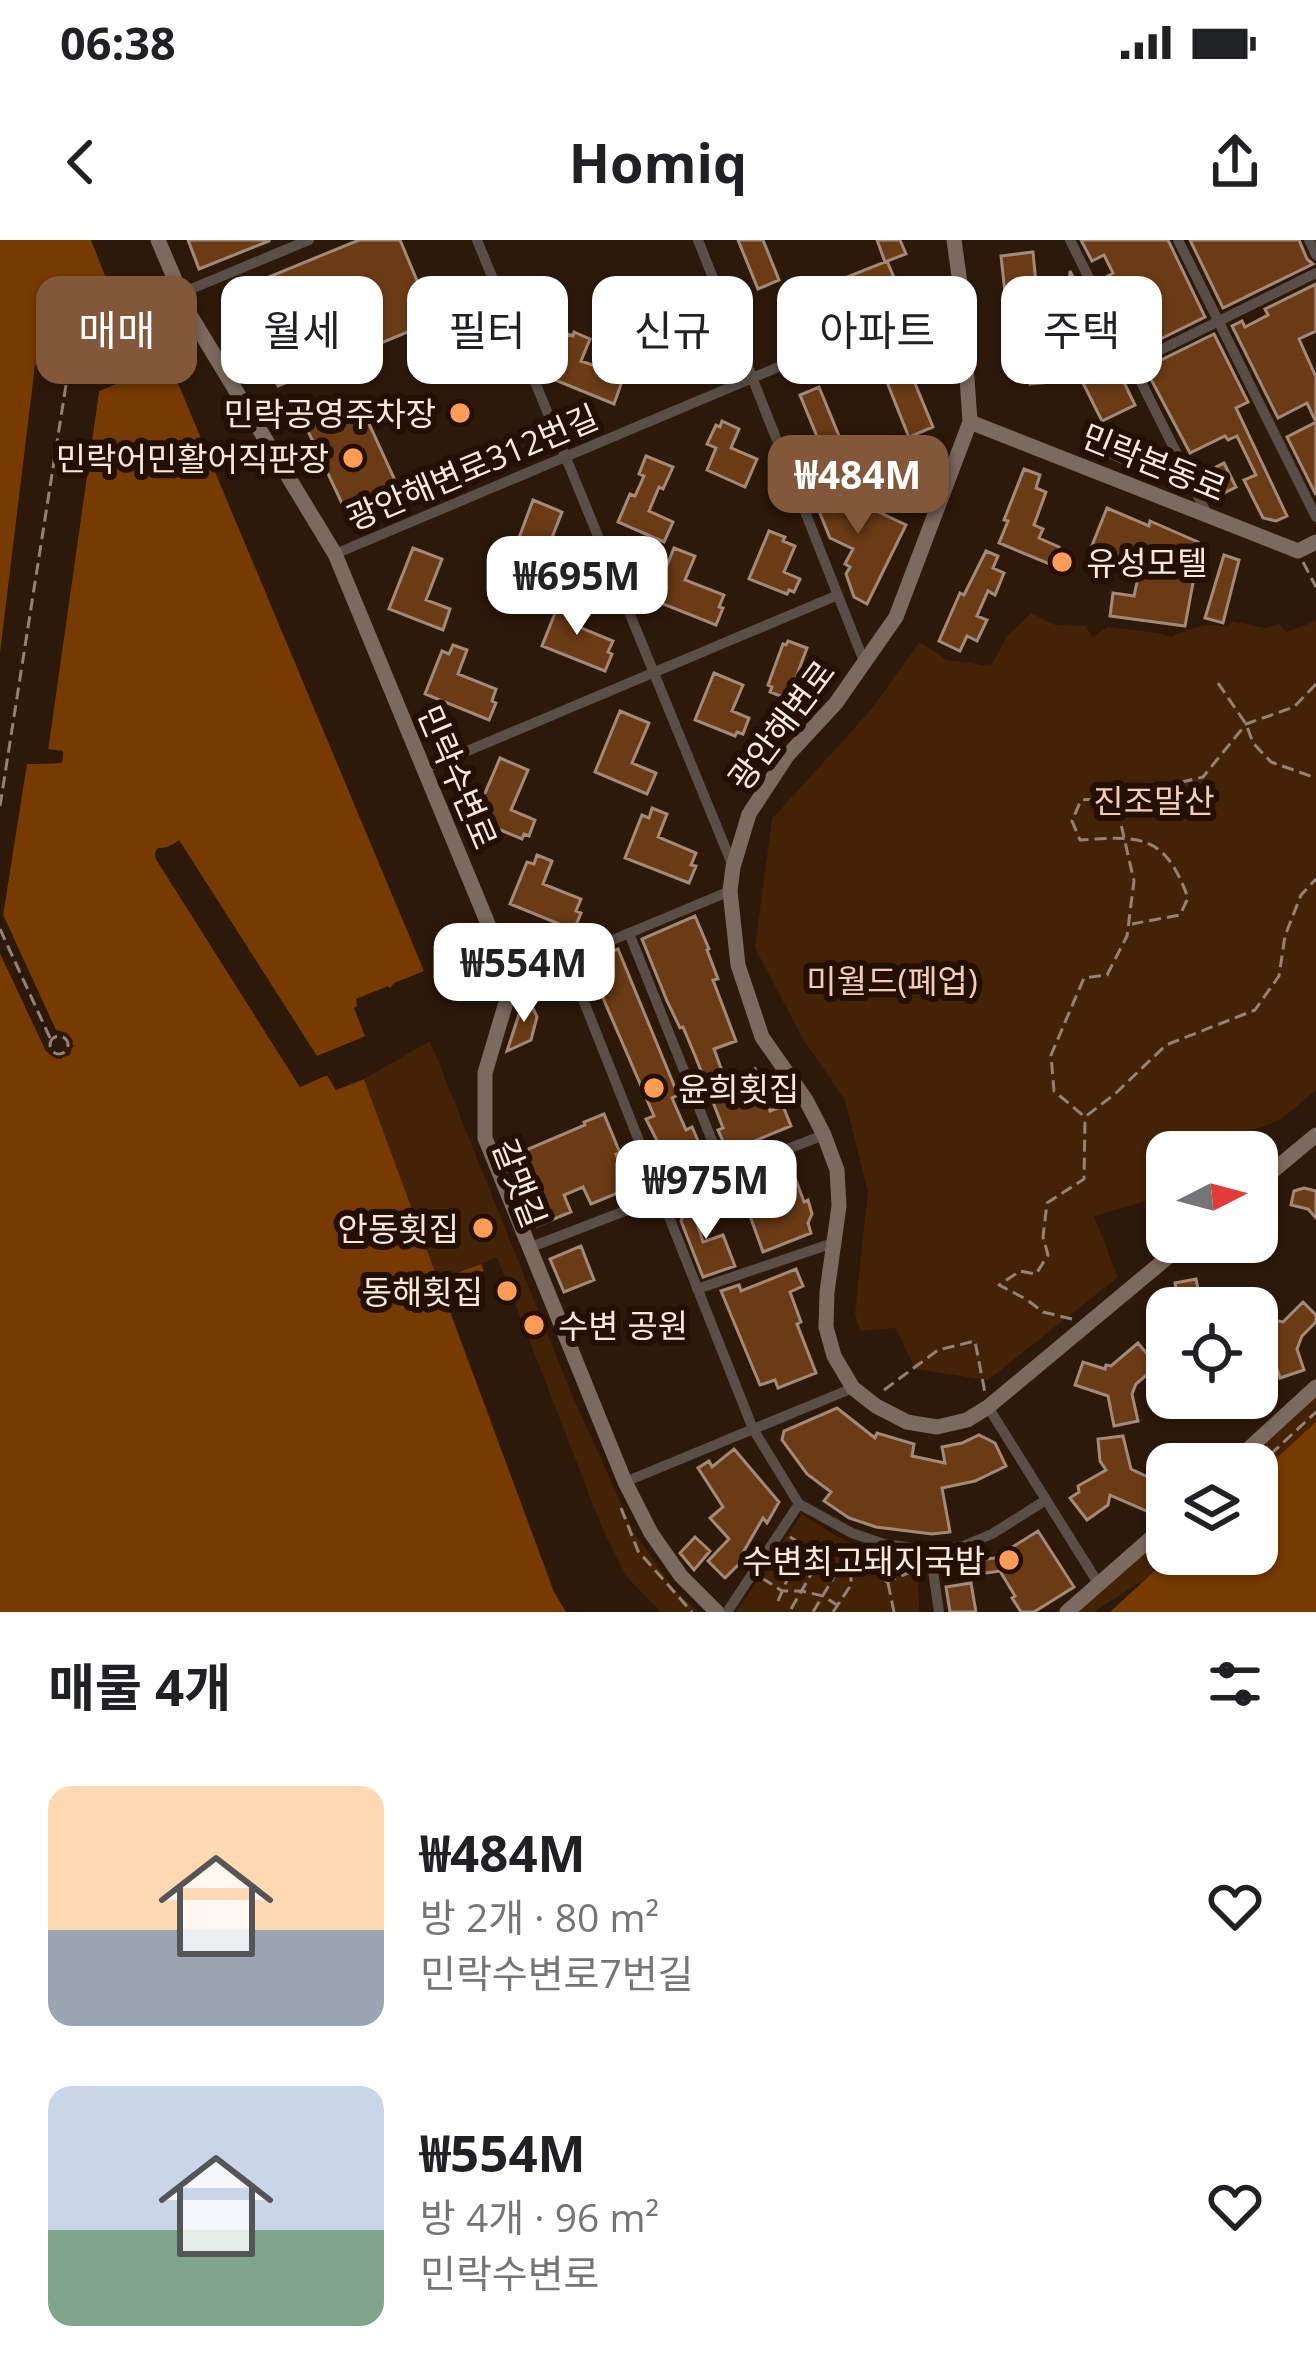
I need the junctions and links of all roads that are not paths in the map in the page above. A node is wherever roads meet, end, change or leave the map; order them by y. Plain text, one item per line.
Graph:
1 (158, 240) edge
2 (309, 240) edge
3 (477, 240) edge
4 (698, 240) edge
5 (954, 240) edge
6 (1070, 240) edge
7 (1178, 240) edge
8 (1309, 240) edge
9 (1316, 255) edge
10 (1316, 273) edge
11 (172, 276) edge
12 (712, 276) edge
13 (959, 276) edge
14 (1088, 276) edge
15 (197, 287) edge
16 (1219, 321) junction
17 (197, 324) edge
18 (1162, 349) edge
19 (777, 368) edge
20 (753, 378) joint
21 (739, 384) edge
22 (967, 384) edge
23 (1142, 384) edge
24 (970, 422) junction
25 (565, 457) junction
26 (1208, 516) junction
27 (1316, 517) edge
28 (1316, 542) edge
29 (335, 554) junction
30 (838, 596) junction
31 (865, 664) junction
32 (653, 673) junction
33 (422, 770) junction
34 (733, 867) junction
35 (730, 891) junction
36 (629, 933) junction
37 (567, 958) junction
38 (512, 982) junction
39 (1316, 1135) edge
40 (824, 1136) junction
41 (1278, 1167) edge
42 (725, 1173) junction
43 (661, 1197) junction
44 (833, 1244) junction
45 (532, 1247) junction
46 (1161, 1263) edge
47 (698, 1289) junction
48 (1316, 1387) edge
49 (853, 1388) junction
50 (988, 1407) junction
51 (753, 1430) junction
52 (1255, 1443) edge
53 (625, 1482) junction
54 (1046, 1500) junction
55 (799, 1504) junction
56 (1146, 1543) edge
57 (930, 1550) junction
58 (1100, 1586) junction
59 (717, 1612) edge
60 (727, 1612) edge
61 (939, 1612) edge
62 (1067, 1612) edge

1 - 11 main road, 민락수변로
2 - 15 street
3 - 25 street
4 - 12 street
5 - 13 main road, 광안해변로
6 - 14 street
7 - 16 street
8 - 9 street
10 - 16 street
16 - 18 street
16 - 27 street
17 - 29 main road, 민락수변로
19 - 20 street, 광안해변로312번길
20 - 30 street
21 - 25 street, 광안해변로312번길
22 - 24 main road, 광안해변로
23 - 26 street
24 - 26 main road, 민락본동로
24 - 31 main road, 광안해변로
25 - 29 street, 광안해변로312번길
25 - 32 street
26 - 28 main road, 민락본동로
29 - 33 main road, 민락수변로
30 - 31 street
30 - 32 street
31 - 34 main road, 광안해변로
32 - 33 street
32 - 34 street
33 - 38 main road, 민락수변로
34 - 35 main road, 광안해변로
35 - 36 street
35 - 40 main road, 광안해변로
36 - 37 street
36 - 42 street
37 - 38 street
37 - 43 street
38 - 45 main road
39 - 41 main road
40 - 42 street
40 - 44 main road, 광안해변로
42 - 43 street
43 - 45 street
43 - 47 street
44 - 47 street
44 - 49 main road, 광안해변로
45 - 53 main road
46 - 50 main road, 광안해변로
47 - 51 street
48 - 52 main road
49 - 50 main road, 광안해변로
49 - 51 street
50 - 54 street
51 - 53 street
51 - 55 street
53 - 59 main road
54 - 57 street
54 - 58 street
55 - 57 street
55 - 60 street
56 - 58 main road
57 - 61 street
58 - 62 main road

